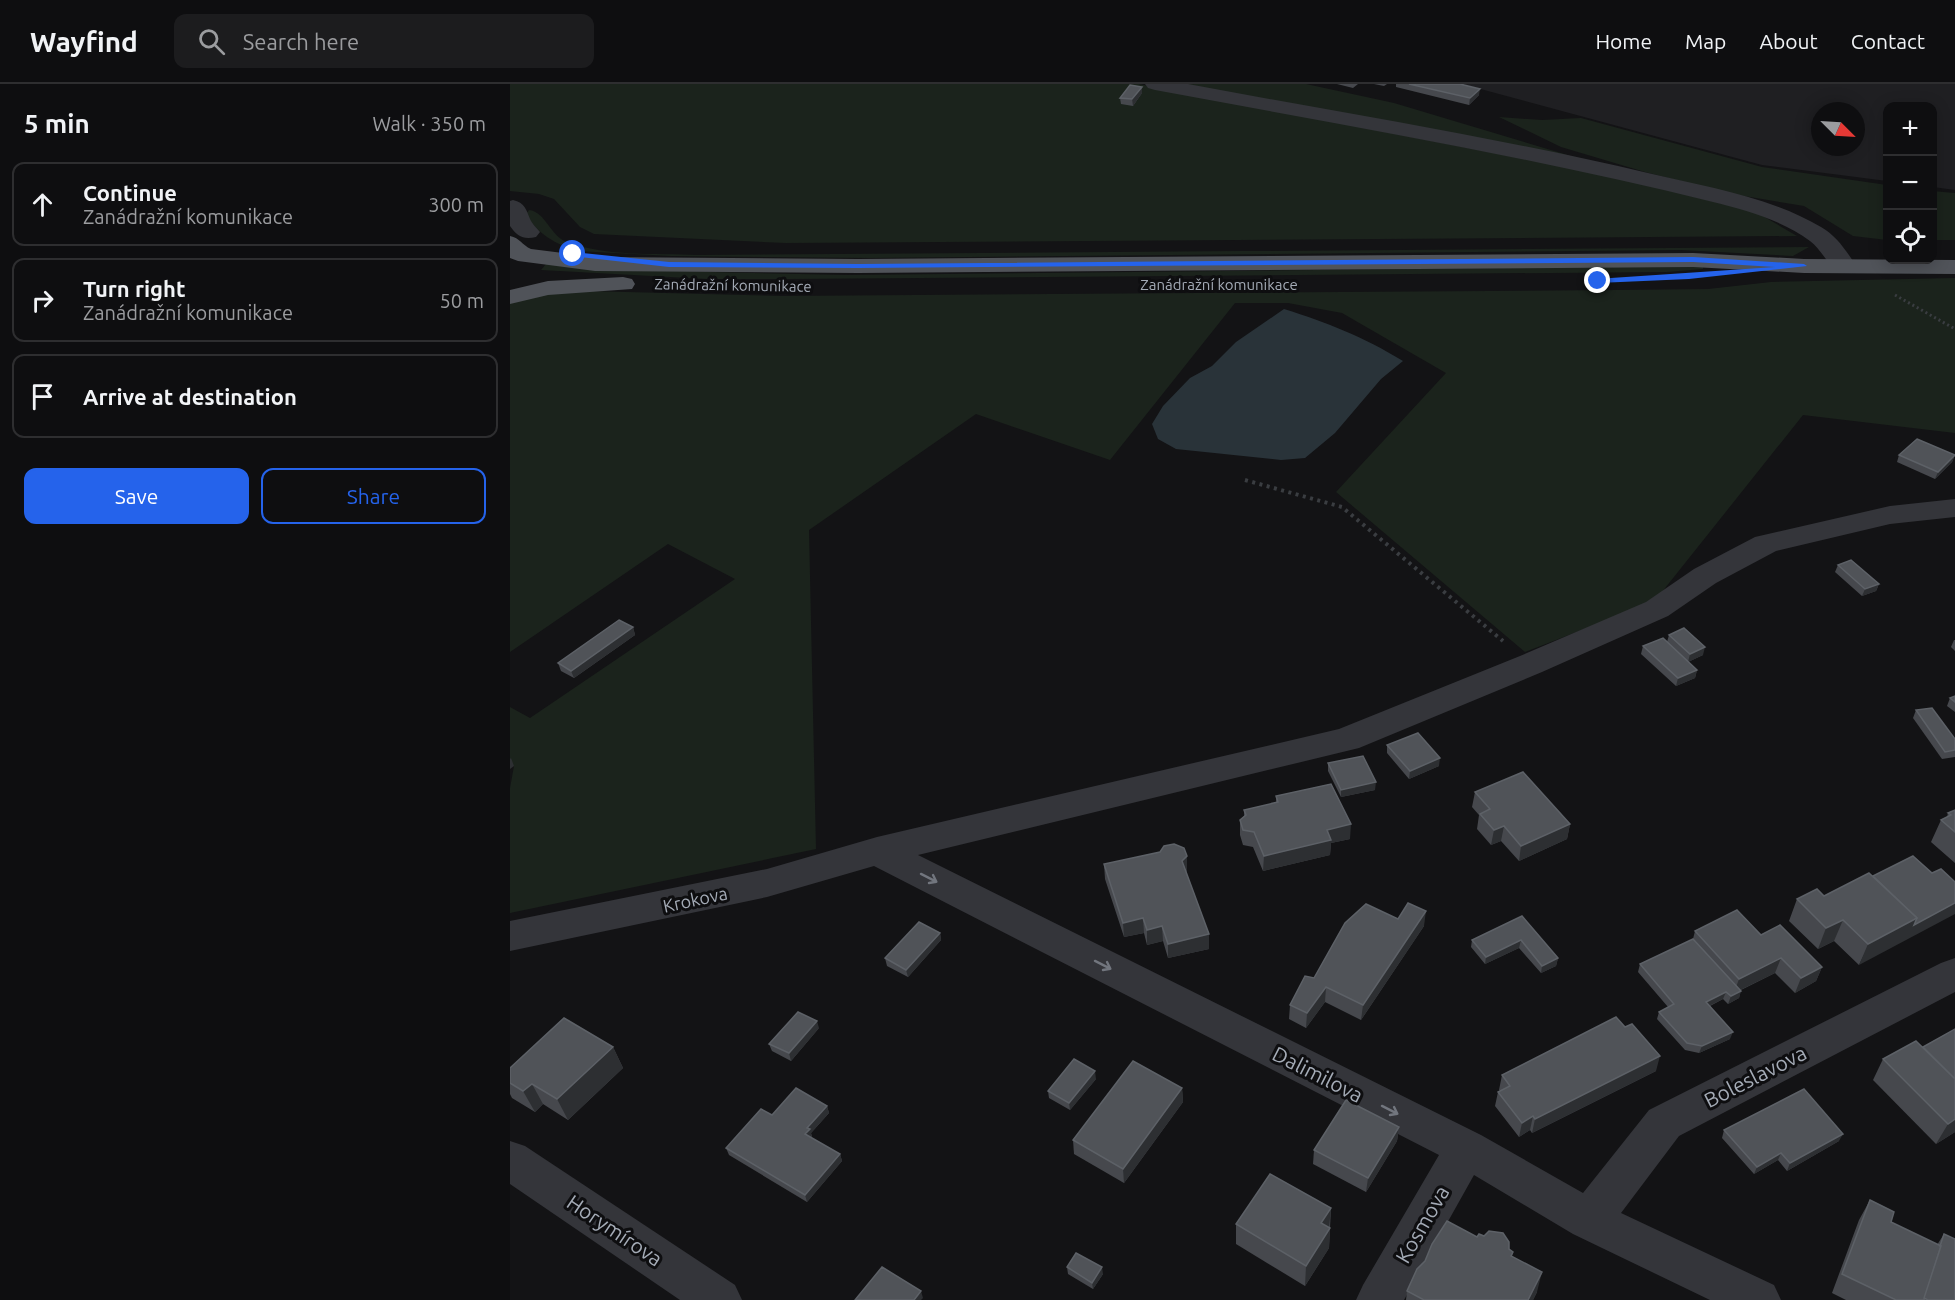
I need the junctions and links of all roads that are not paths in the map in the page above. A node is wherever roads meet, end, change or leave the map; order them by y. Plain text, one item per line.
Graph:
1 (1155, 84) edge
2 (522, 227) edge
3 (1804, 266) junction
4 (1845, 267) junction
5 (1955, 267) edge
6 (510, 283) edge
7 (633, 283) junction
8 (510, 297) edge
9 (1955, 508) edge
10 (877, 851) junction
11 (510, 936) edge
12 (1955, 974) edge
13 (1466, 1149) junction
14 (510, 1160) edge
15 (1589, 1220) junction
16 (719, 1300) edge
17 (1379, 1300) edge
18 (1758, 1300) edge

1 - 4 street
2 - 3 main road, Zanádražní komunikace
2 - 6 main road
3 - 4 main road, Zanádražní komunikace
3 - 7 main road, Zanádražní komunikace
4 - 5 main road, Zanádražní komunikace
6 - 7 main road, Zanádražní komunikace
7 - 8 main road, Zanádražní komunikace
9 - 10 street, Krokova
10 - 11 street, Krokova
10 -> 13 street, Dalimilova
12 - 15 street, Boleslavova
13 - 15 street, Dalimilova
13 - 17 street, Kosmova
14 - 16 street, Horymírova
15 - 18 street, Dalimilova

